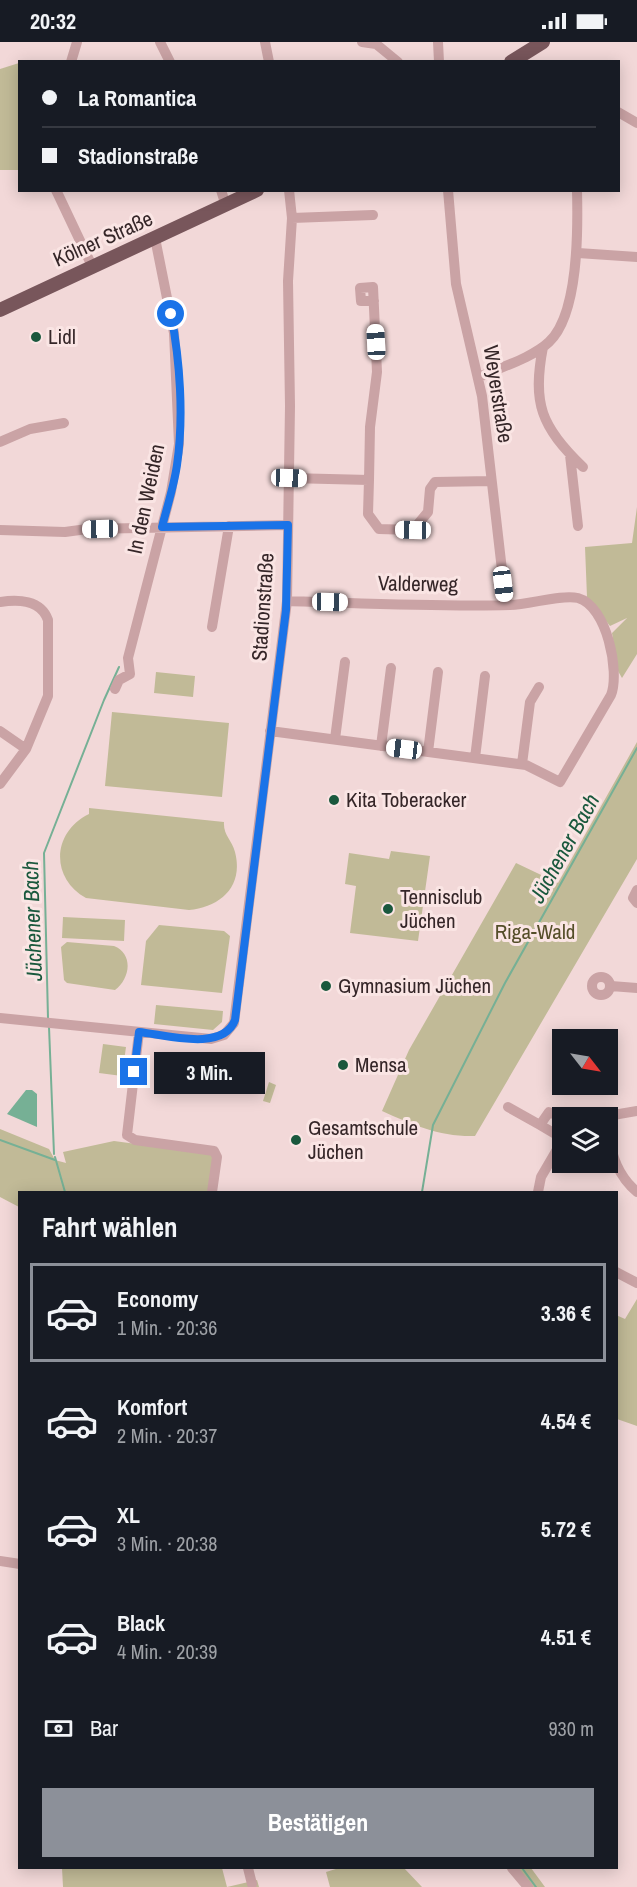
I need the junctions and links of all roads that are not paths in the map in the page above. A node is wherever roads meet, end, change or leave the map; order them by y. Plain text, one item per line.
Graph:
1 (77, 42) edge
2 (160, 42) edge
3 (265, 42) edge
4 (362, 42) edge
5 (438, 42) edge
6 (374, 43) edge
7 (537, 44) edge
8 (72, 60) edge
9 (170, 60) edge
10 (270, 60) edge
11 (395, 60) edge
12 (439, 60) edge
13 (514, 60) edge
14 (620, 113) edge
15 (637, 123) edge
16 (57, 192) edge
17 (222, 192) edge
18 (253, 192) edge
19 (288, 192) edge
20 (448, 192) edge
21 (577, 192) edge
22 (226, 206) junction
23 (373, 215) dead end
24 (292, 218) junction
25 (155, 238) junction
26 (578, 253) junction
27 (637, 257) edge
28 (92, 266) junction
29 (374, 301) dead end
30 (0, 310) edge
31 (543, 347) junction
32 (479, 377) junction
33 (64, 423) dead end
34 (0, 442) edge
35 (570, 455) junction
36 (583, 467) dead end
37 (289, 478) junction
38 (369, 480) junction
39 (491, 481) junction
40 (288, 525) junction
41 (229, 526) junction
42 (578, 526) dead end
43 (162, 527) junction
44 (0, 530) edge
45 (287, 601) junction
46 (0, 602) edge
47 (506, 605) junction
48 (212, 627) dead end
49 (345, 662) dead end
50 (391, 668) dead end
51 (438, 672) dead end
52 (485, 676) dead end
53 (539, 687) dead end
54 (115, 689) dead end
55 (0, 731) edge
56 (270, 731) junction
57 (335, 739) junction
58 (381, 746) junction
59 (26, 749) junction
60 (428, 752) junction
61 (475, 758) junction
62 (522, 764) junction
63 (0, 784) edge
64 (637, 890) edge
65 (637, 903) edge
66 (610, 986) dead end
67 (637, 988) edge
68 (0, 1018) edge
69 (139, 1032) junction
70 (508, 1107) dead end
71 (637, 1111) edge
72 (552, 1113) edge
73 (618, 1114) edge
74 (540, 1125) junction
75 (552, 1133) edge
76 (552, 1158) edge
77 (618, 1169) edge
78 (212, 1191) edge
79 (538, 1191) edge
80 (637, 1192) edge
81 (618, 1275) edge
82 (637, 1283) edge
83 (0, 1560) edge
84 (18, 1564) edge
85 (248, 1869) edge
86 (513, 1869) edge
87 (252, 1884) dead end
88 (528, 1887) edge

1 - 8 street
2 - 9 street
3 - 10 street
4 - 6 street
5 - 12 street
6 - 11 street
7 - 13 main road
14 - 15 street
16 - 28 street
17 - 22 street
18 - 22 main road, Kölner Straße
19 - 24 street, Stadionstraße
20 - 32 street, Weyerstraße
21 - 26 street
22 - 25 main road, Kölner Straße
23 - 24 street
24 - 37 street, Stadionstraße
25 - 28 main road, Kölner Straße
25 - 43 street, In den Weiden
26 - 27 street
26 - 31 street
28 - 30 main road, Kölner Straße
29 - 38 street
31 - 32 street
31 - 35 street
32 - 39 street, Weyerstraße
33 - 34 street
35 - 36 street
35 - 42 street
37 - 38 street
37 - 40 street, Stadionstraße
38 - 39 street
39 - 47 street, Weyerstraße
40 - 41 street
40 - 45 street, Stadionstraße
41 - 43 street
41 - 48 street
43 - 44 street
43 - 54 street, In den Weiden
45 - 47 street, Valderweg
45 - 56 street, Stadionstraße
46 - 59 street
47 - 62 street, Valderweg
49 - 57 street
50 - 58 street
51 - 60 street
52 - 61 street
53 - 62 street
55 - 59 street
56 - 57 street
56 - 69 street, Stadionstraße
57 - 58 street
58 - 60 street
59 - 63 street
60 - 61 street
61 - 62 street
64 - 65 street
66 - 67 street
68 - 69 street
69 - 78 street
70 - 74 street
71 - 73 street
72 - 74 street
74 - 75 street
76 - 79 street
77 - 80 street
81 - 82 street
83 - 84 street
85 - 87 street
86 - 88 street

